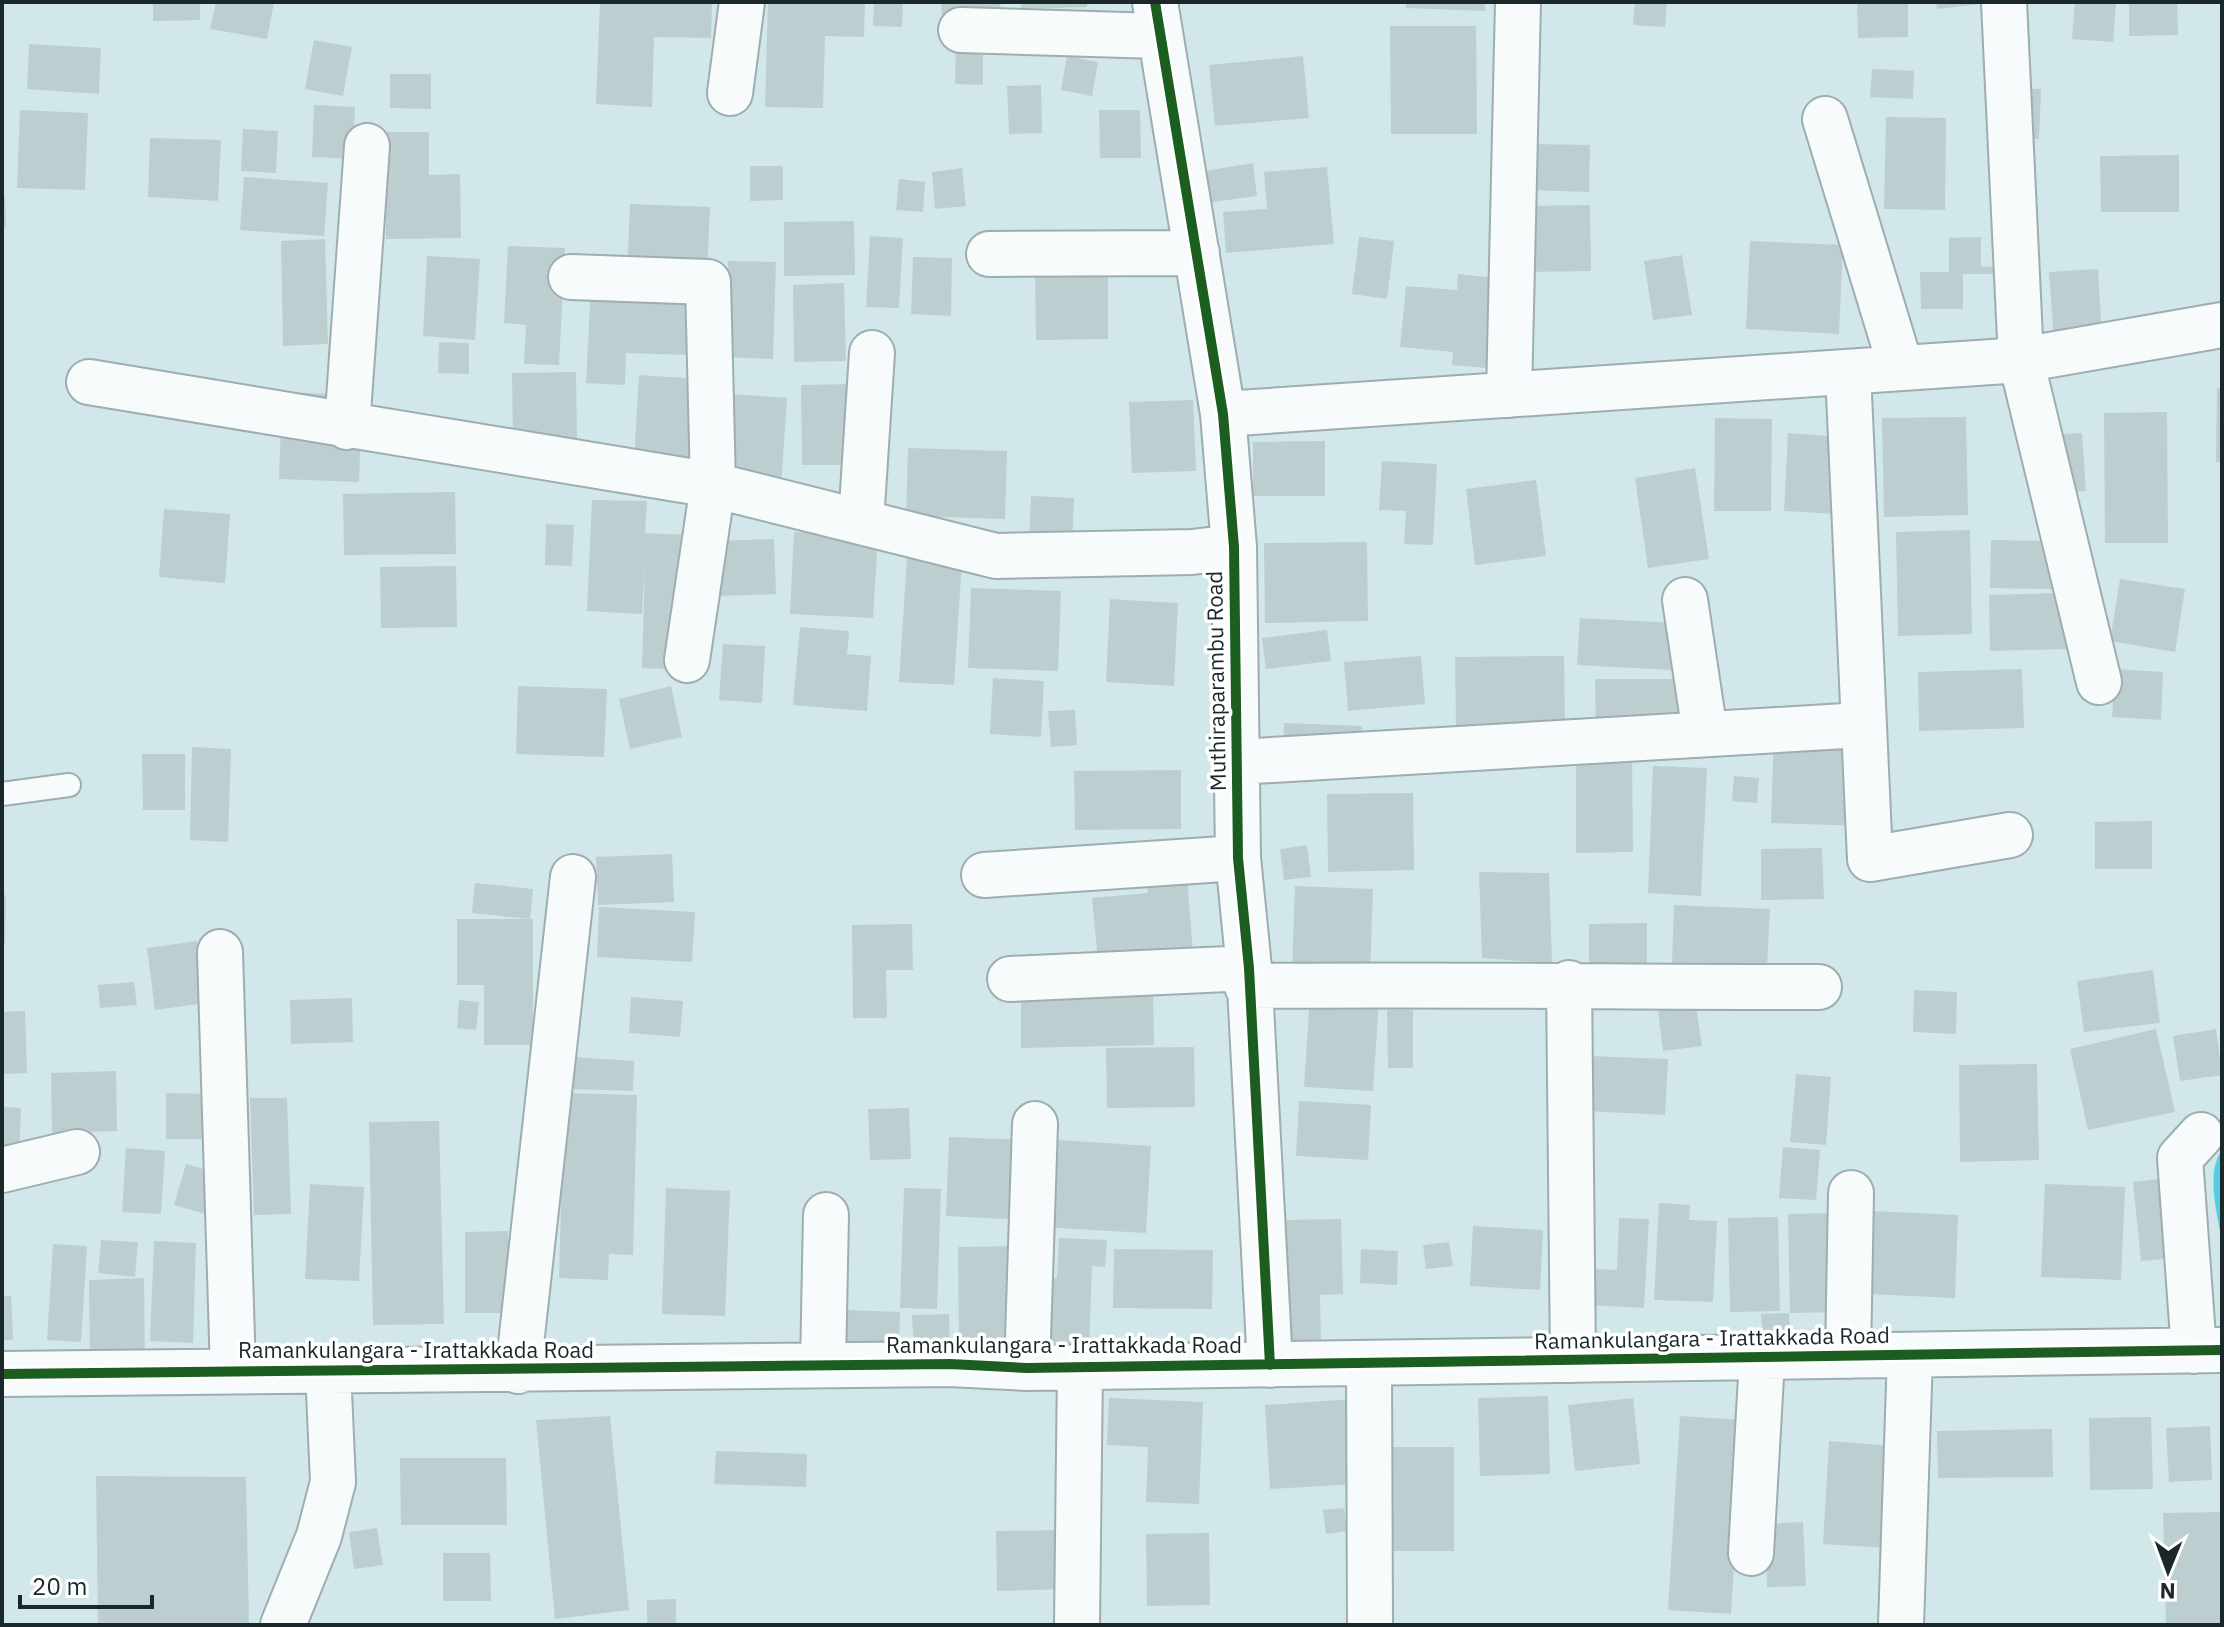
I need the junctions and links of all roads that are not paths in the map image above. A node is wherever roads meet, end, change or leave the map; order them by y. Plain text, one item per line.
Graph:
1 (742, 2) edge
2 (1518, 2) edge
3 (2004, 2) edge
4 (1157, 19) edge
5 (961, 30) dead end
6 (730, 93) dead end
7 (1825, 119) dead end
8 (367, 146) dead end
9 (1197, 253) junction
10 (989, 254) dead end
11 (571, 277) dead end
12 (2222, 325) edge
13 (872, 353) dead end
14 (2021, 360) junction
15 (1901, 368) junction
16 (1848, 372) junction
17 (89, 382) dead end
18 (1509, 395) junction
19 (1223, 414) junction
20 (347, 427) junction
21 (713, 485) junction
22 (861, 522) junction
23 (1234, 547) junction
24 (1685, 600) dead end
25 (687, 660) dead end
26 (2099, 682) dead end
27 (1862, 725) junction
28 (1705, 733) junction
29 (1238, 762) junction
30 (69, 785) dead end
31 (2, 794) edge
32 (2010, 835) dead end
33 (1238, 858) junction
34 (984, 875) dead end
35 (573, 877) dead end
36 (220, 952) dead end
37 (1248, 977) junction
38 (1010, 979) dead end
39 (1569, 983) junction
40 (1819, 987) dead end
41 (1035, 1124) dead end
42 (2201, 1135) dead end
43 (77, 1152) dead end
44 (2, 1170) edge
45 (1851, 1193) dead end
46 (826, 1215) dead end
47 (2208, 1351) edge
48 (1910, 1355) junction
49 (1848, 1356) junction
50 (1762, 1359) junction
51 (1573, 1360) junction
52 (1369, 1363) junction
53 (823, 1365) junction
54 (1270, 1365) junction
55 (1080, 1366) junction
56 (1027, 1368) junction
57 (328, 1369) junction
58 (233, 1371) junction
59 (518, 1371) junction
60 (2, 1374) edge
61 (1751, 1553) dead end
62 (283, 1625) edge
63 (1077, 1625) edge
64 (1370, 1625) edge
65 (1901, 1625) edge

1 - 6 street
2 - 18 street
3 - 14 street
4 - 5 street
4 - 9 street, Muthiraparambu Road
7 - 15 street
8 - 20 street
9 - 10 street
9 - 19 street, Muthiraparambu Road
11 - 21 street
12 - 14 street
13 - 22 street
14 - 15 street
14 - 26 street
15 - 16 street
16 - 18 street
16 - 27 street
17 - 20 street
18 - 19 street
19 - 23 street, Muthiraparambu Road
20 - 21 street
21 - 22 street
21 - 25 street
22 - 23 street
23 - 29 street, Muthiraparambu Road
24 - 28 street
27 - 28 street
27 - 32 street
28 - 29 street
29 - 33 street, Muthiraparambu Road
30 - 31 lane
33 - 34 street
33 - 37 street, Muthiraparambu Road
35 - 59 street
36 - 58 street
37 - 38 street
37 - 39 street
37 - 54 street, Muthiraparambu Road
39 - 40 street
39 - 51 street
41 - 56 street
42 - 47 street
43 - 44 street
45 - 49 street
46 - 53 street
47 - 48 street, Ramankulangara - Irattakkada Road
48 - 49 street, Ramankulangara - Irattakkada Road
48 - 65 street
49 - 50 street, Ramankulangara - Irattakkada Road
50 - 51 street, Ramankulangara - Irattakkada Road
50 - 61 street
51 - 52 street, Ramankulangara - Irattakkada Road
52 - 54 street, Ramankulangara - Irattakkada Road
52 - 64 street
53 - 56 street, Ramankulangara - Irattakkada Road
53 - 59 street, Ramankulangara - Irattakkada Road
54 - 55 street, Ramankulangara - Irattakkada Road
55 - 56 street, Ramankulangara - Irattakkada Road
55 - 63 street
57 - 58 street, Ramankulangara - Irattakkada Road
57 - 59 street, Ramankulangara - Irattakkada Road
57 - 62 street
58 - 60 street, Ramankulangara - Irattakkada Road

